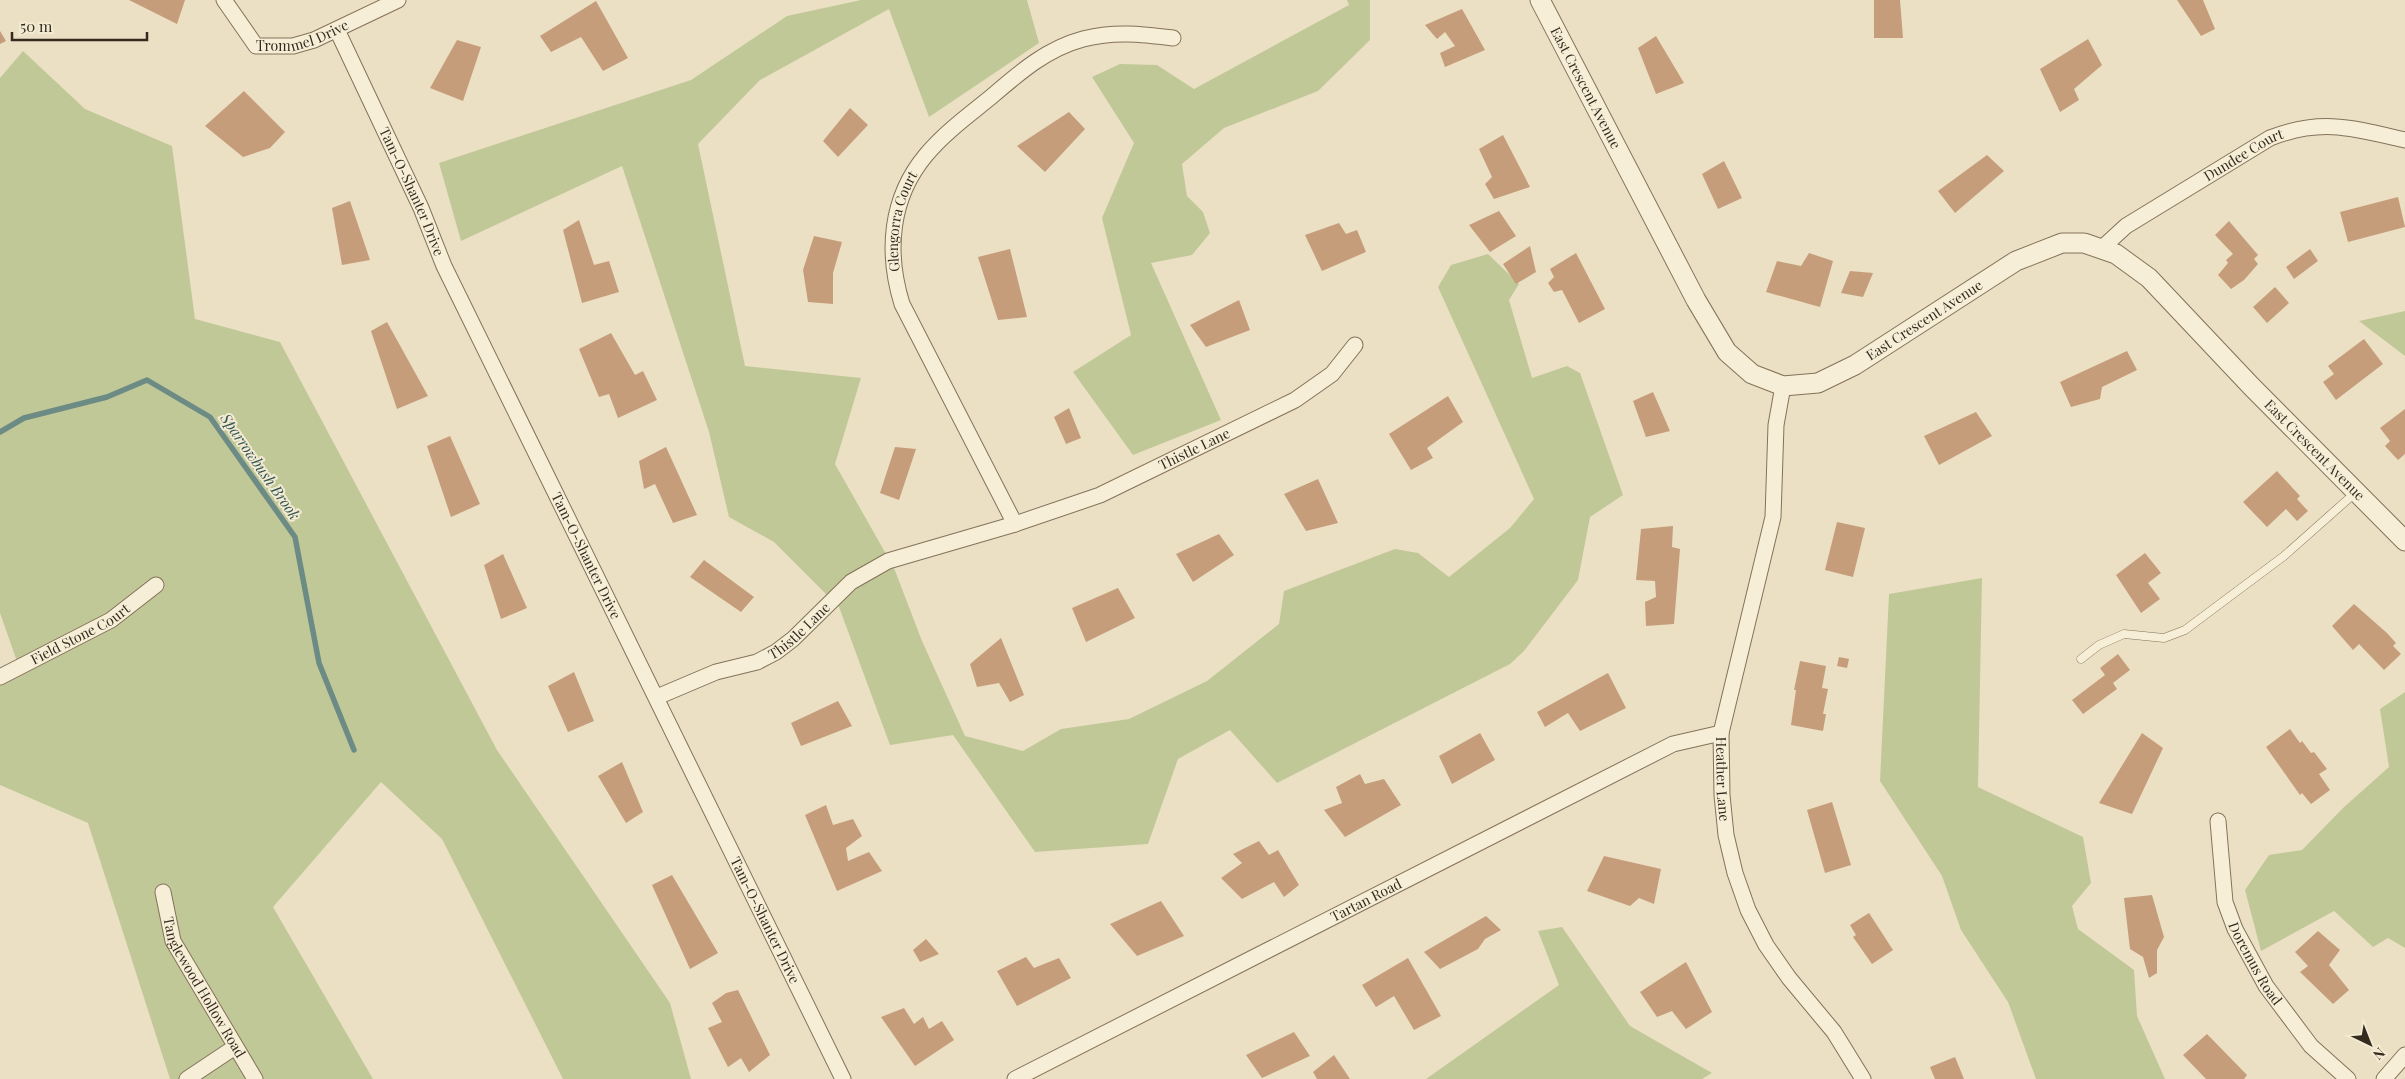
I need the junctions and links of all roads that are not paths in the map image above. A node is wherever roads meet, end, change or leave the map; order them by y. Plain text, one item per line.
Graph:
1 (224, 0) edge
2 (398, 0) edge
3 (1540, 0) edge
4 (337, 30) junction
5 (1172, 38) dead end
6 (2405, 140) edge
7 (2102, 248) junction
8 (1356, 345) dead end
9 (1783, 386) junction
10 (2355, 493) junction
11 (1015, 524) junction
12 (2405, 541) edge
13 (156, 585) dead end
14 (2081, 659) dead end
15 (0, 677) edge
16 (657, 697) junction
17 (1721, 733) junction
18 (2218, 821) dead end
19 (163, 892) dead end
20 (235, 1047) junction
21 (2405, 1055) edge
22 (187, 1079) edge
23 (255, 1079) edge
24 (843, 1079) edge
25 (1015, 1079) edge
26 (1863, 1079) edge
27 (2348, 1079) edge
28 (2384, 1079) edge

1 - 4 street, Trommel Drive
2 - 4 street, Trommel Drive
3 - 9 street, East Crescent Avenue
4 - 16 street, Tam-O-Shanter Drive
5 - 11 street, Glengorra Court
6 - 7 street, Dundee Court
7 - 9 street, East Crescent Avenue
7 - 10 street, East Crescent Avenue
8 - 11 street, Thistle Lane
9 - 17 street, Heather Lane
10 - 12 street, East Crescent Avenue
10 - 14 lane
11 - 16 street, Thistle Lane
13 - 15 street, Field Stone Court
16 - 24 street, Tam-O-Shanter Drive
17 - 25 street, Tartan Road
17 - 26 street, Heather Lane
18 - 27 street, Doremus Road
19 - 20 street, Tanglewood Hollow Road
20 - 22 street
20 - 23 street, Tanglewood Hollow Road
21 - 28 street

